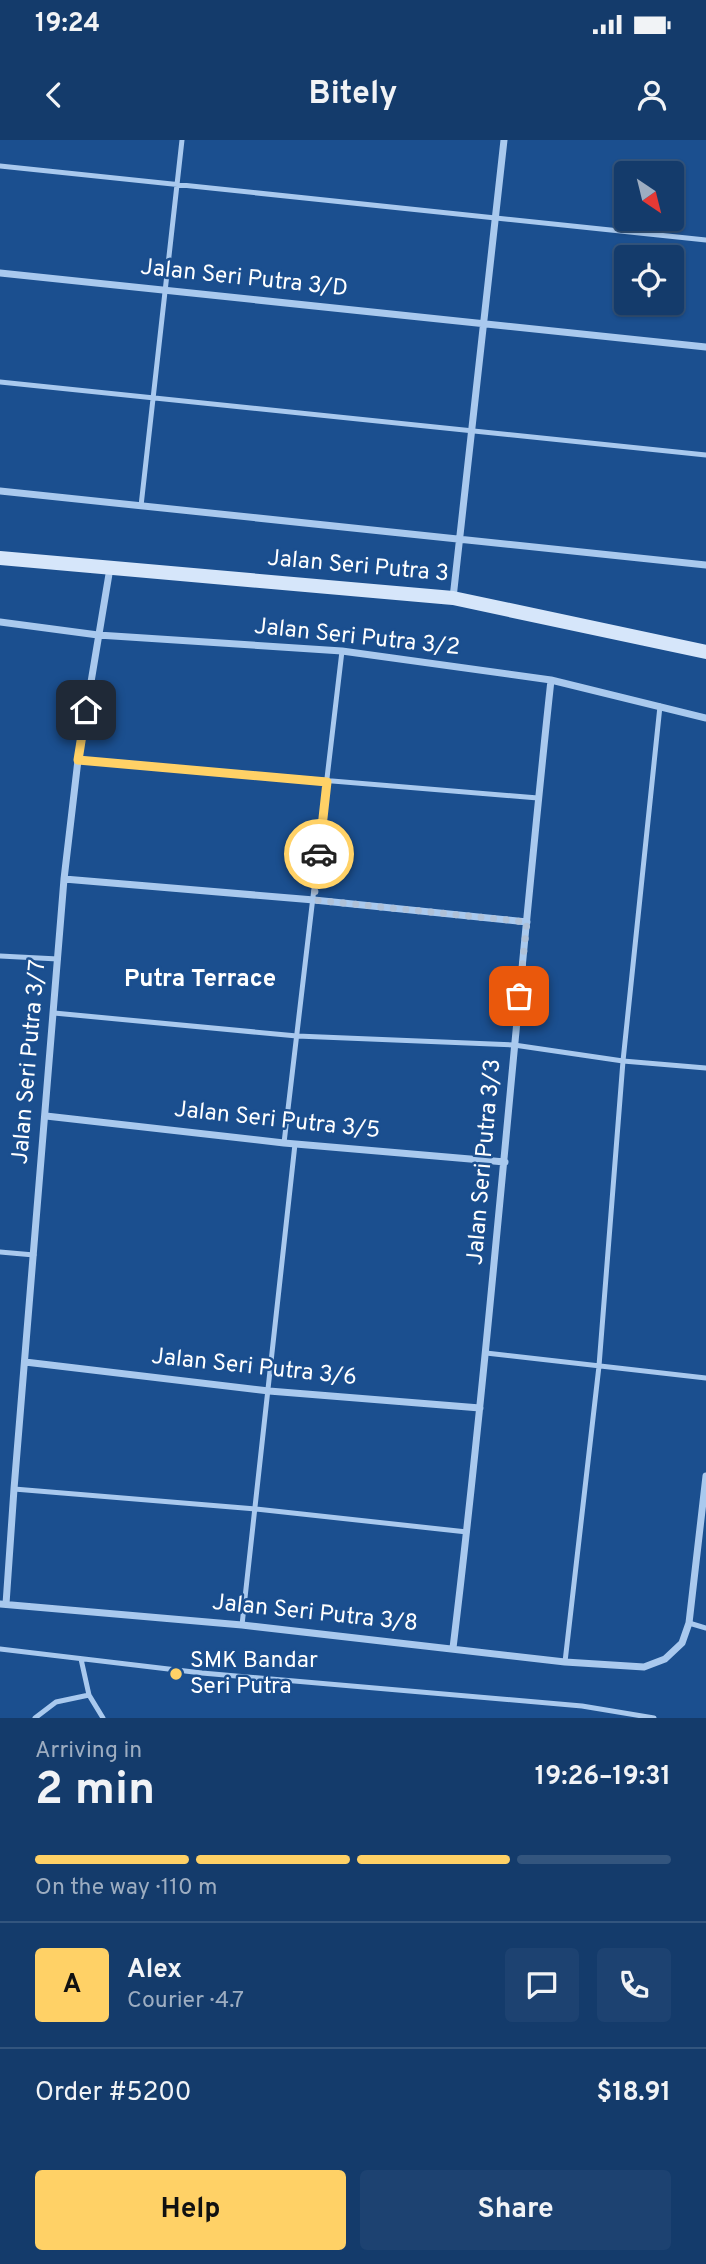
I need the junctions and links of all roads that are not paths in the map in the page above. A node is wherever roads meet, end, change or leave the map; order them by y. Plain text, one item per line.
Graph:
1 (182, 140) edge
2 (504, 140) edge
3 (0, 166) edge
4 (177, 185) junction
5 (496, 218) junction
6 (706, 240) edge
7 (0, 273) edge
8 (165, 290) junction
9 (484, 324) junction
10 (706, 347) edge
11 (0, 382) edge
12 (153, 398) junction
13 (472, 431) junction
14 (706, 455) edge
15 (0, 491) edge
16 (141, 506) junction
17 (460, 539) junction
18 (0, 558) edge
19 (706, 565) edge
20 (110, 566) junction
21 (453, 598) junction
22 (0, 622) edge
23 (98, 635) junction
24 (342, 651) junction
25 (706, 652) edge
26 (551, 680) junction
27 (660, 706) junction
28 (706, 718) edge
29 (78, 760) junction
30 (327, 782) junction
31 (538, 798) junction
32 (64, 879) junction
33 (314, 900) junction
34 (527, 922) junction
35 (0, 956) edge
36 (58, 959) junction
37 (54, 1013) junction
38 (297, 1036) junction
39 (514, 1045) junction
40 (623, 1061) junction
41 (706, 1068) edge
42 (46, 1116) junction
43 (284, 1143) junction
44 (295, 1144) junction
45 (505, 1162) junction
46 (0, 1252) edge
47 (34, 1255) junction
48 (486, 1353) junction
49 (25, 1362) junction
50 (599, 1366) junction
51 (706, 1378) edge
52 (269, 1391) junction
53 (480, 1408) junction
54 (706, 1476) edge
55 (14, 1489) junction
56 (256, 1509) junction
57 (467, 1532) junction
58 (3, 1604) edge
59 (689, 1623) junction
60 (242, 1625) junction
61 (706, 1628) edge
62 (453, 1647) junction
63 (0, 1649) edge
64 (81, 1659) junction
65 (565, 1662) junction
66 (89, 1695) junction
67 (35, 1718) edge
68 (103, 1718) edge
69 (654, 1718) edge

1 - 4 lane
2 - 5 street
3 - 4 lane
4 - 5 lane
4 - 8 lane
5 - 6 lane
5 - 9 street
7 - 8 street, Jalan Seri Putra 3/D
8 - 9 street, Jalan Seri Putra 3/D
8 - 12 lane
9 - 10 street, Jalan Seri Putra 3/D
9 - 13 street
11 - 12 lane
12 - 13 lane
12 - 16 lane
13 - 14 lane
13 - 17 street
15 - 16 street
16 - 17 street
17 - 19 street
17 - 21 street
18 - 20 street, Jalan Seri Putra 3
20 - 21 street, Jalan Seri Putra 3
20 - 23 street, Jalan Seri Putra 3/7
21 - 25 street, Jalan Seri Putra 3
22 - 23 street, Jalan Seri Putra 3/2
23 - 24 street, Jalan Seri Putra 3/2
23 - 29 street, Jalan Seri Putra 3/7
24 - 26 street, Jalan Seri Putra 3/2
24 - 30 lane
26 - 27 street, Jalan Seri Putra 3/2
26 - 31 street, Jalan Seri Putra 3/3
27 - 28 street, Jalan Seri Putra 3/2
27 - 40 lane
29 - 30 lane
29 - 32 street, Jalan Seri Putra 3/7
30 - 31 lane
30 - 33 lane
31 - 34 street, Jalan Seri Putra 3/3
32 - 33 street
32 - 36 street, Jalan Seri Putra 3/7
33 - 34 street
33 - 38 lane
34 - 39 street, Jalan Seri Putra 3/3
35 - 36 lane
36 - 37 street, Jalan Seri Putra 3/7
37 - 38 lane
37 - 42 street, Jalan Seri Putra 3/7
38 - 39 lane
38 - 43 lane
39 - 40 lane
39 - 45 street, Jalan Seri Putra 3/3
40 - 41 lane
40 - 50 lane
42 - 43 street, Jalan Seri Putra 3/5
42 - 47 street, Jalan Seri Putra 3/7
43 - 44 street, Jalan Seri Putra 3/5
44 - 45 street, Jalan Seri Putra 3/5
44 - 52 lane
45 - 48 street, Jalan Seri Putra 3/3
46 - 47 lane
47 - 49 street, Jalan Seri Putra 3/7
48 - 50 lane
48 - 53 street, Jalan Seri Putra 3/3
49 - 52 street, Jalan Seri Putra 3/6
49 - 55 street, Jalan Seri Putra 3/7
50 - 51 lane
50 - 65 lane
52 - 53 street, Jalan Seri Putra 3/6
52 - 56 lane
53 - 57 street, Jalan Seri Putra 3/3
54 - 59 street
55 - 56 lane
55 - 58 street, Jalan Seri Putra 3/7
56 - 57 lane
56 - 60 lane
57 - 62 street, Jalan Seri Putra 3/3
58 - 60 street, Jalan Seri Putra 3/8
59 - 61 lane
59 - 65 street, Jalan Seri Putra 3/8
60 - 62 street, Jalan Seri Putra 3/8
62 - 65 street, Jalan Seri Putra 3/8
63 - 64 lane
64 - 66 lane
64 - 69 lane
66 - 67 lane
66 - 68 lane

